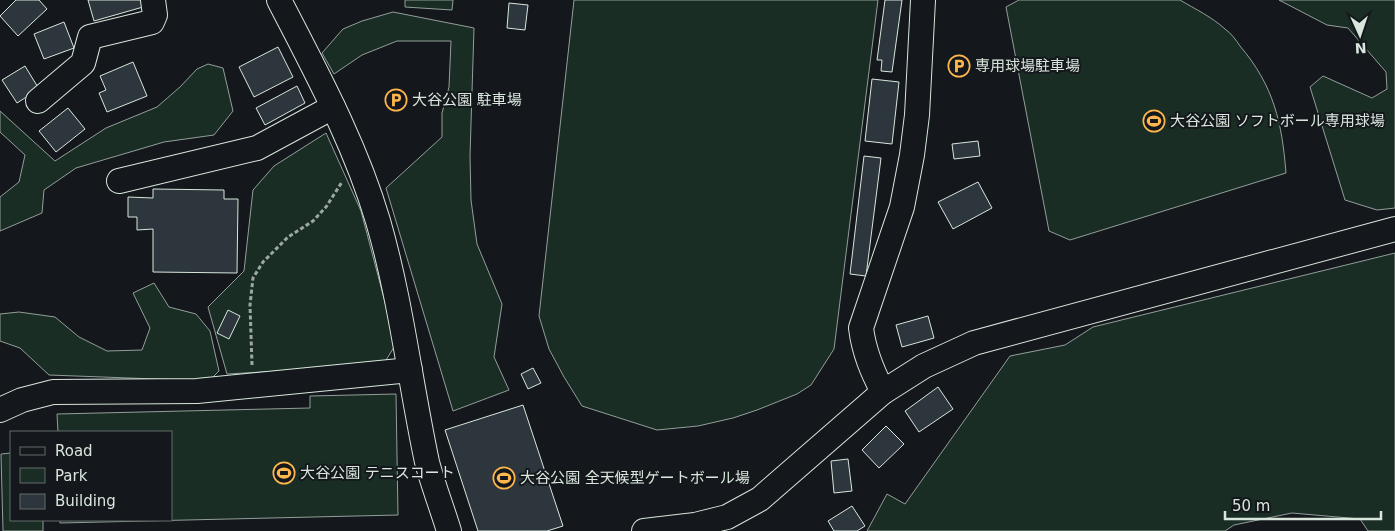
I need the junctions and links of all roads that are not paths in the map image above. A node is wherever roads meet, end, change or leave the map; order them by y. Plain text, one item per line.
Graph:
1 (153, 0) edge
2 (280, 0) edge
3 (923, 0) edge
4 (38, 101) dead end
5 (333, 107) junction
6 (119, 181) dead end
7 (1395, 229) edge
8 (410, 370) junction
9 (883, 392) junction
10 (0, 410) edge
11 (448, 531) edge
12 (644, 531) edge

1 - 4 street
2 - 5 street
3 - 9 street
5 - 6 street
5 - 8 street
7 - 9 street
8 - 10 street
8 - 11 street
9 - 12 street

